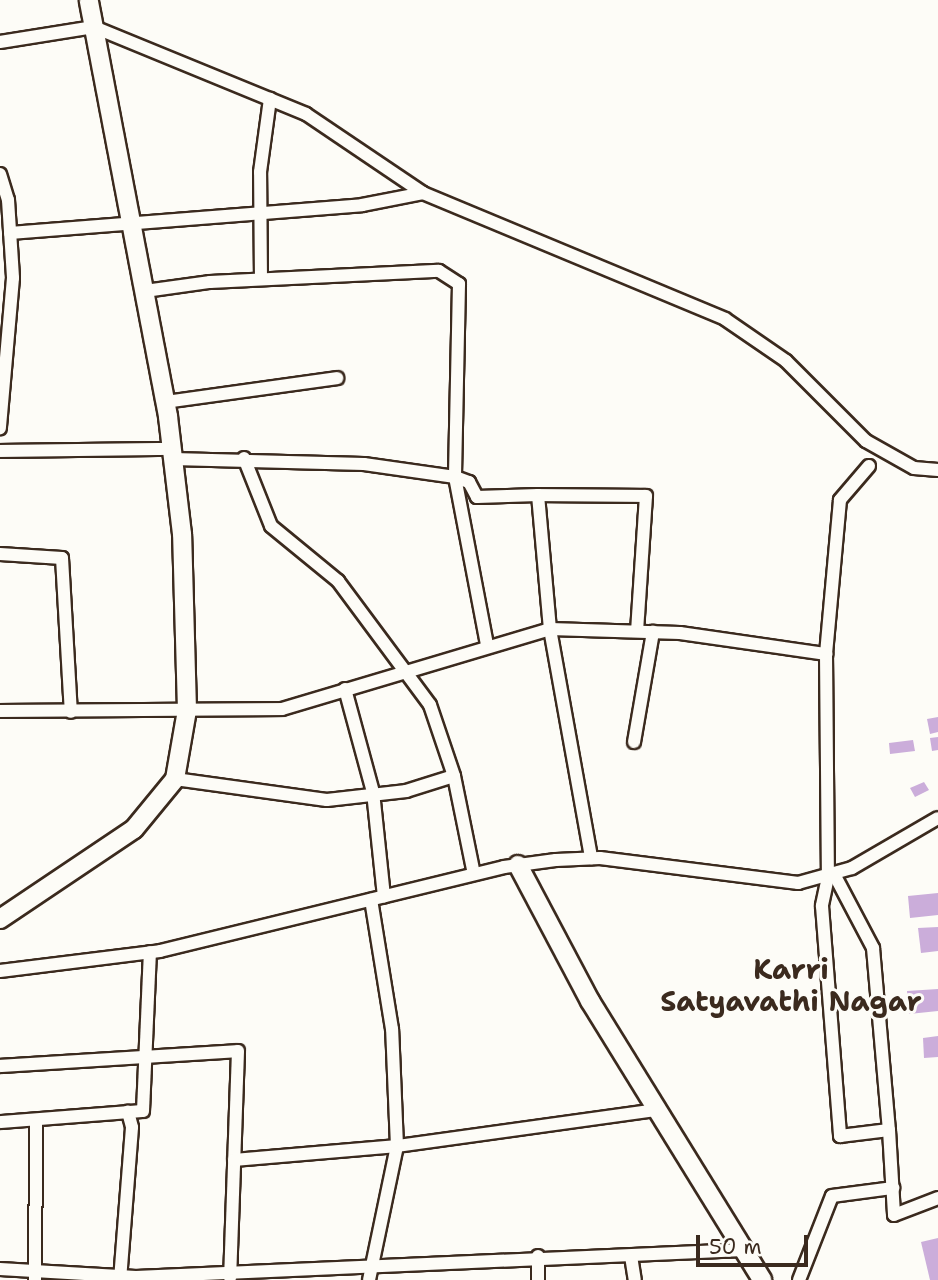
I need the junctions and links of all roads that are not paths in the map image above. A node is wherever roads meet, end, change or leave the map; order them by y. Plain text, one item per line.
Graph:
1 (89, 0) edge
2 (94, 27) junction
3 (0, 42) edge
4 (270, 99) junction
5 (0, 174) edge
6 (423, 193) junction
7 (261, 214) junction
8 (132, 225) junction
9 (10, 233) junction
10 (6, 279) edge
11 (261, 279) junction
12 (145, 291) junction
13 (337, 379) dead end
14 (165, 402) junction
15 (0, 428) edge
16 (0, 451) edge
17 (172, 454) junction
18 (244, 458) junction
19 (869, 466) dead end
20 (938, 470) edge
21 (455, 477) junction
22 (538, 495) junction
23 (0, 554) edge
24 (550, 629) junction
25 (637, 631) junction
26 (653, 632) junction
27 (487, 644) junction
28 (825, 654) junction
29 (405, 668) junction
30 (345, 690) junction
31 (187, 710) junction
32 (0, 712) edge
33 (71, 712) junction
34 (634, 742) dead end
35 (454, 776) junction
36 (175, 779) junction
37 (373, 792) junction
38 (938, 818) edge
39 (591, 858) junction
40 (518, 865) junction
41 (474, 874) junction
42 (831, 876) junction
43 (378, 898) junction
44 (0, 919) edge
45 (150, 952) junction
46 (0, 971) edge
47 (146, 1056) junction
48 (0, 1066) edge
49 (657, 1110) junction
50 (128, 1112) junction
51 (36, 1120) junction
52 (0, 1122) edge
53 (889, 1130) junction
54 (397, 1146) junction
55 (234, 1160) junction
56 (893, 1188) junction
57 (938, 1198) edge
58 (743, 1250) junction
59 (538, 1256) junction
60 (631, 1256) junction
61 (372, 1265) junction
62 (0, 1269) edge
63 (230, 1276) edge
64 (35, 1277) edge
65 (120, 1278) edge
66 (369, 1280) edge
67 (538, 1280) edge
68 (635, 1280) edge
69 (762, 1280) edge
70 (799, 1280) edge

1 - 2 main road
2 - 3 street
2 - 4 street
2 - 8 main road
4 - 6 street
4 - 7 street
5 - 9 street
6 - 7 street
6 - 20 street
7 - 8 street
7 - 11 street
8 - 9 street
8 - 12 main road
9 - 10 street
10 - 15 street
11 - 12 street
11 - 21 street
12 - 14 main road
13 - 14 street
14 - 17 main road
16 - 17 street
17 - 18 street
17 - 31 main road
18 - 21 street
18 - 29 street
19 - 28 street
21 - 22 street
21 - 27 street
22 - 24 street
22 - 25 street
23 - 33 street
24 - 25 street
24 - 27 street
24 - 39 street
25 - 26 street
26 - 28 street
26 - 34 street
27 - 29 street
28 - 42 street
29 - 30 street
29 - 35 street
30 - 31 street
30 - 37 street
31 - 33 street
31 - 36 main road
32 - 33 street
35 - 37 street
35 - 41 street
36 - 37 street
36 - 44 main road
37 - 43 street
38 - 42 street
39 - 40 street
39 - 42 street
40 - 41 street
40 - 49 main road
41 - 43 street
42 - 53 street
42 - 53 street
43 - 45 street
43 - 54 street
45 - 46 street
45 - 47 street
47 - 48 street
47 - 50 street
47 - 55 street
49 - 54 street
49 - 58 main road
50 - 51 street
50 - 65 street
51 - 52 street
51 - 64 street
53 - 56 street
54 - 55 street
54 - 61 street
55 - 63 street
56 - 57 street
56 - 70 street
58 - 60 street
58 - 69 main road
59 - 60 street
59 - 61 street
59 - 67 street
60 - 68 street
61 - 63 street
61 - 66 street
62 - 64 street
63 - 65 street
64 - 65 street

